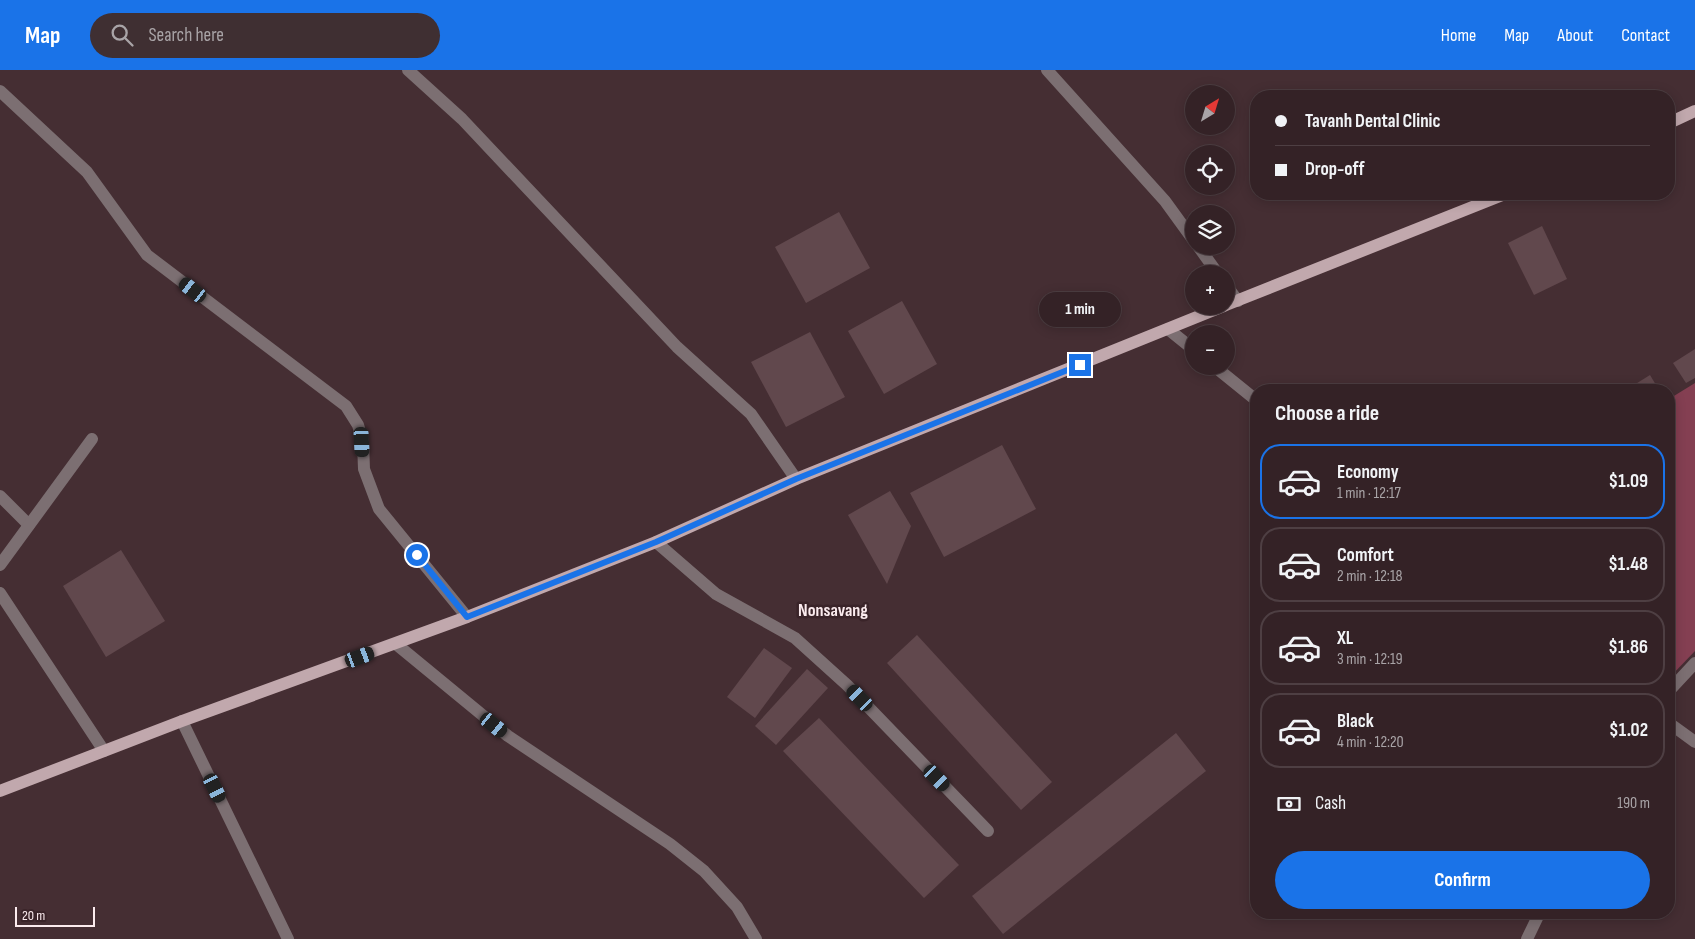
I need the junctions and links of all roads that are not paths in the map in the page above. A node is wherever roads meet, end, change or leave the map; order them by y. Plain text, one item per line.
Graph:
1 (408, 70) edge
2 (1047, 70) edge
3 (0, 91) edge
4 (1695, 111) edge
5 (1675, 120) edge
6 (1491, 200) edge
7 (1185, 229) edge
8 (1235, 302) edge
9 (1202, 315) edge
10 (1168, 329) junction
11 (1185, 343) edge
12 (1225, 375) edge
13 (1250, 395) edge
14 (92, 438) dead end
15 (796, 479) junction
16 (0, 496) edge
17 (29, 525) junction
18 (656, 542) junction
19 (0, 564) edge
20 (0, 593) edge
21 (467, 617) junction
22 (396, 644) junction
23 (1695, 663) edge
24 (1675, 685) edge
25 (182, 721) junction
26 (1675, 727) edge
27 (1695, 742) edge
28 (104, 751) junction
29 (0, 791) edge
30 (988, 831) dead end
31 (1537, 919) edge
32 (288, 939) edge
33 (756, 939) edge
34 (1527, 939) edge

1 - 15 street
2 - 7 street
3 - 21 street
4 - 5 main road
6 - 8 main road
9 - 10 main road
10 - 11 street
10 - 15 main road
12 - 13 street
14 - 17 street
15 - 18 main road
16 - 17 street
17 - 19 street
18 - 21 main road
18 - 30 street
20 - 28 street
21 - 22 main road
22 - 25 main road
22 - 33 street
23 - 24 street
25 - 28 main road
25 - 32 street
26 - 27 street
28 - 29 main road
31 - 34 street

